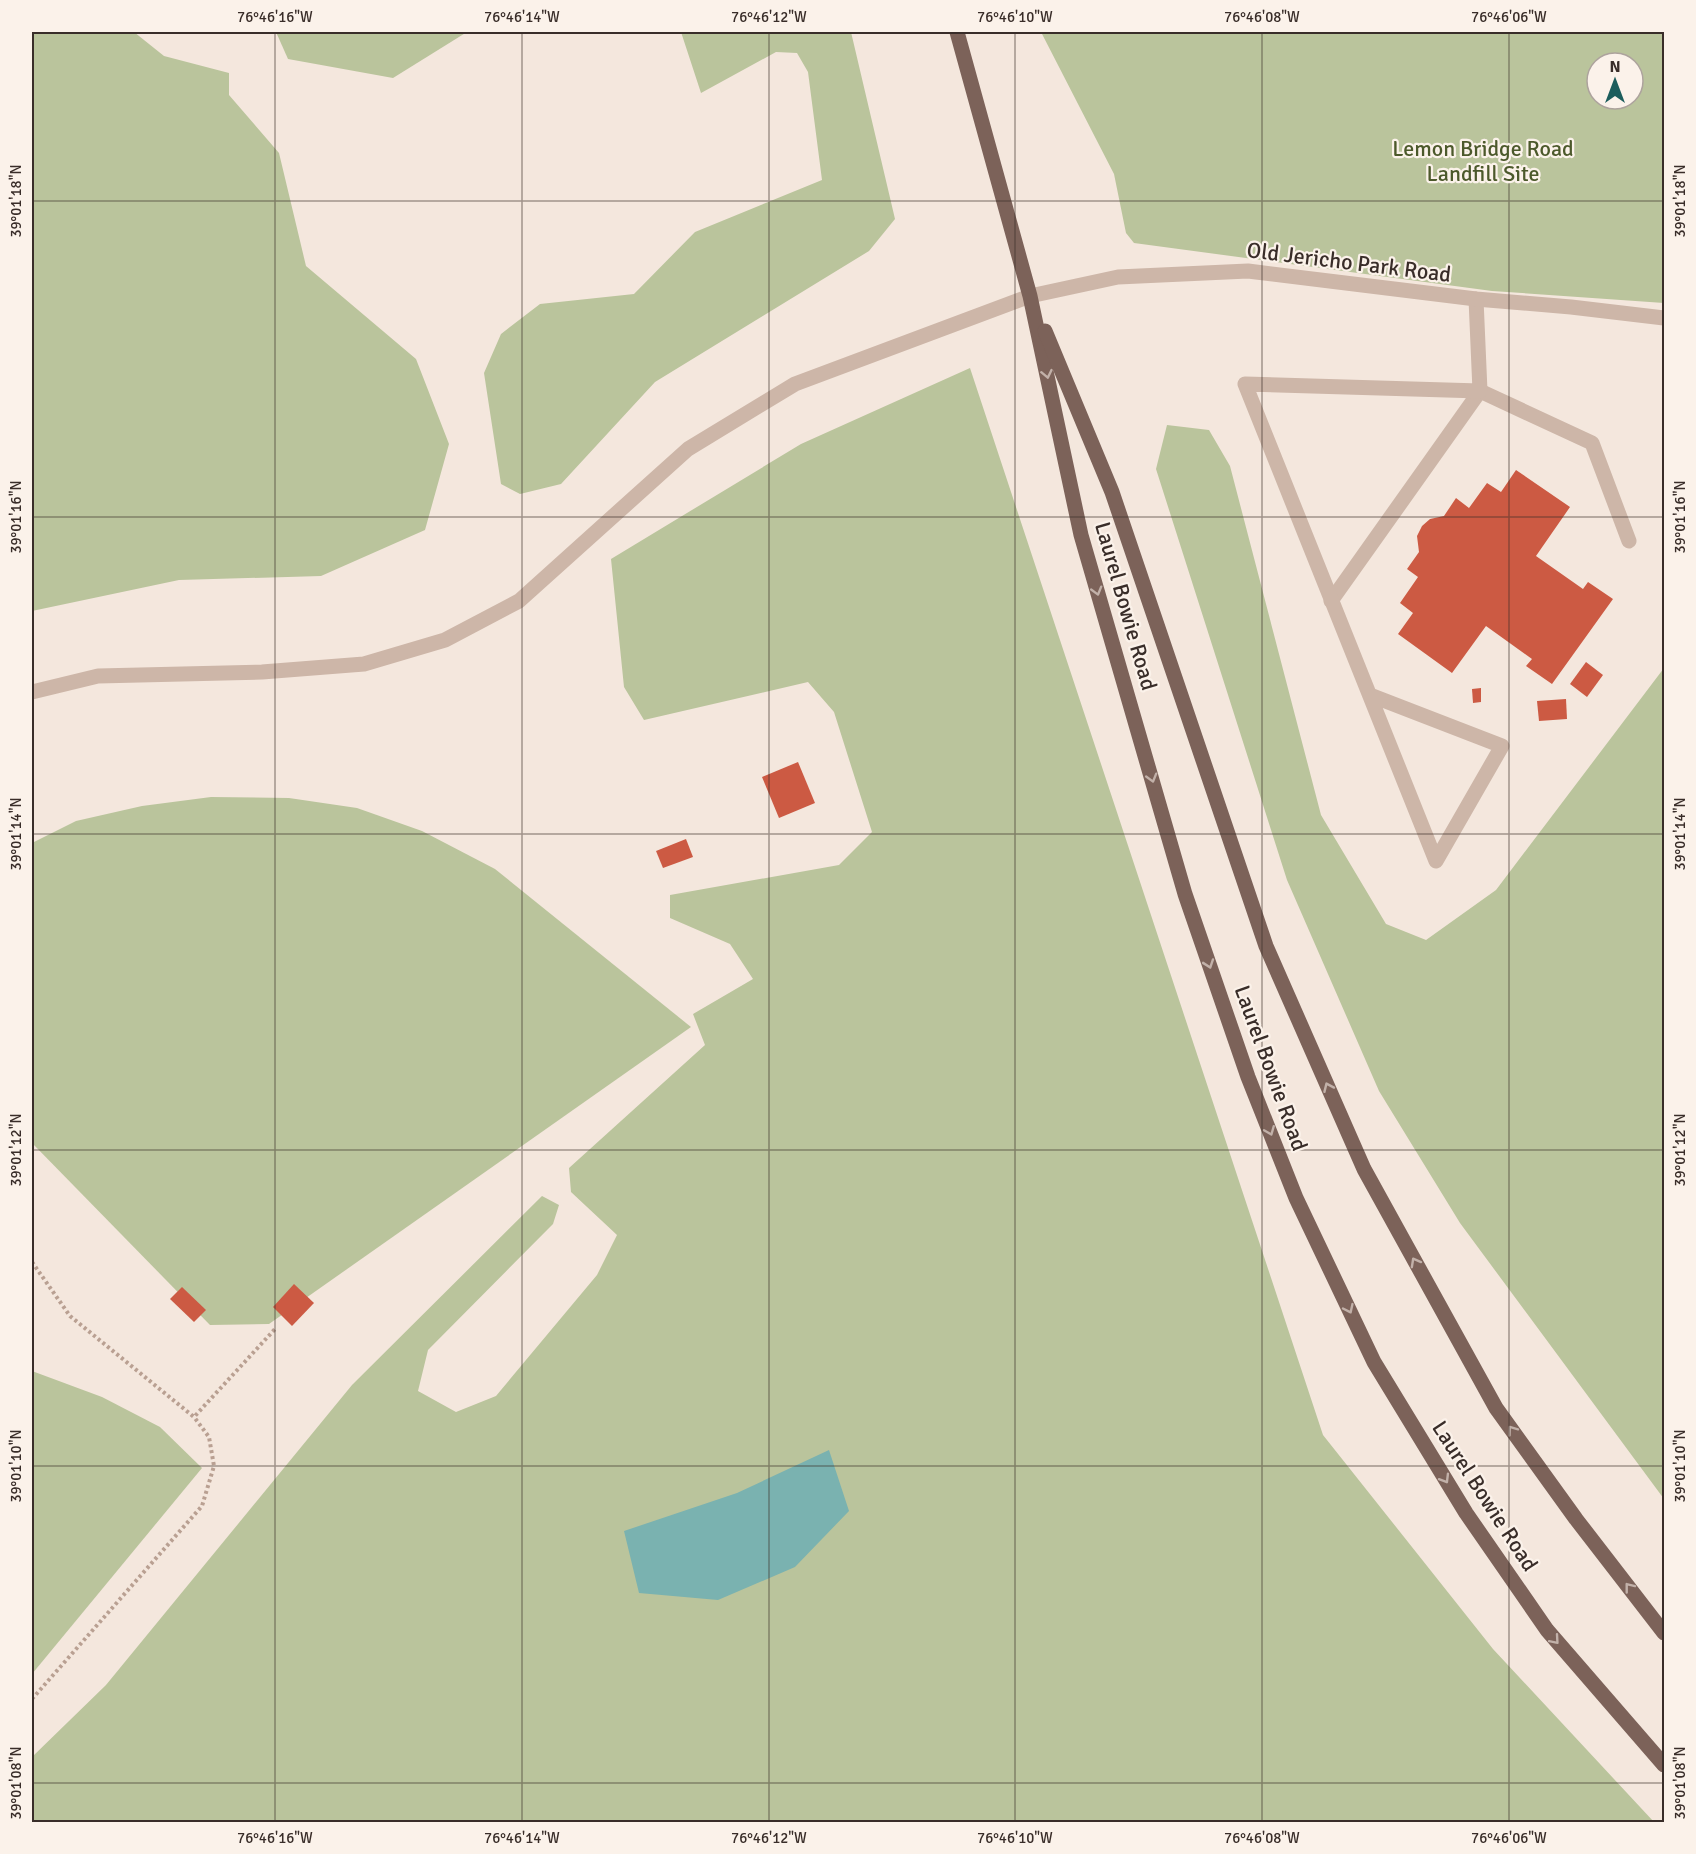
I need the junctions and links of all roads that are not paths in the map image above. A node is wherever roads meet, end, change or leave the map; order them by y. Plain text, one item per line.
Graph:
1 (957, 32) edge
2 (1030, 296) junction
3 (1476, 299) junction
4 (1665, 318) edge
5 (1480, 391) junction
6 (1629, 541) dead end
7 (1331, 601) junction
8 (32, 692) edge
9 (1370, 695) junction
10 (1665, 1633) edge
11 (1665, 1765) edge

1 - 2 main road, Laurel Bowie Road
2 - 3 street, Old Jericho Park Road
2 - 8 street, Old Jericho Park Road
10 -> 2 main road, Laurel Bowie Road
2 -> 11 main road, Laurel Bowie Road
3 - 4 street, Old Jericho Park Road
3 - 5 street
5 - 6 street
5 - 7 street
5 - 7 street
7 - 9 street
9 - 9 street

